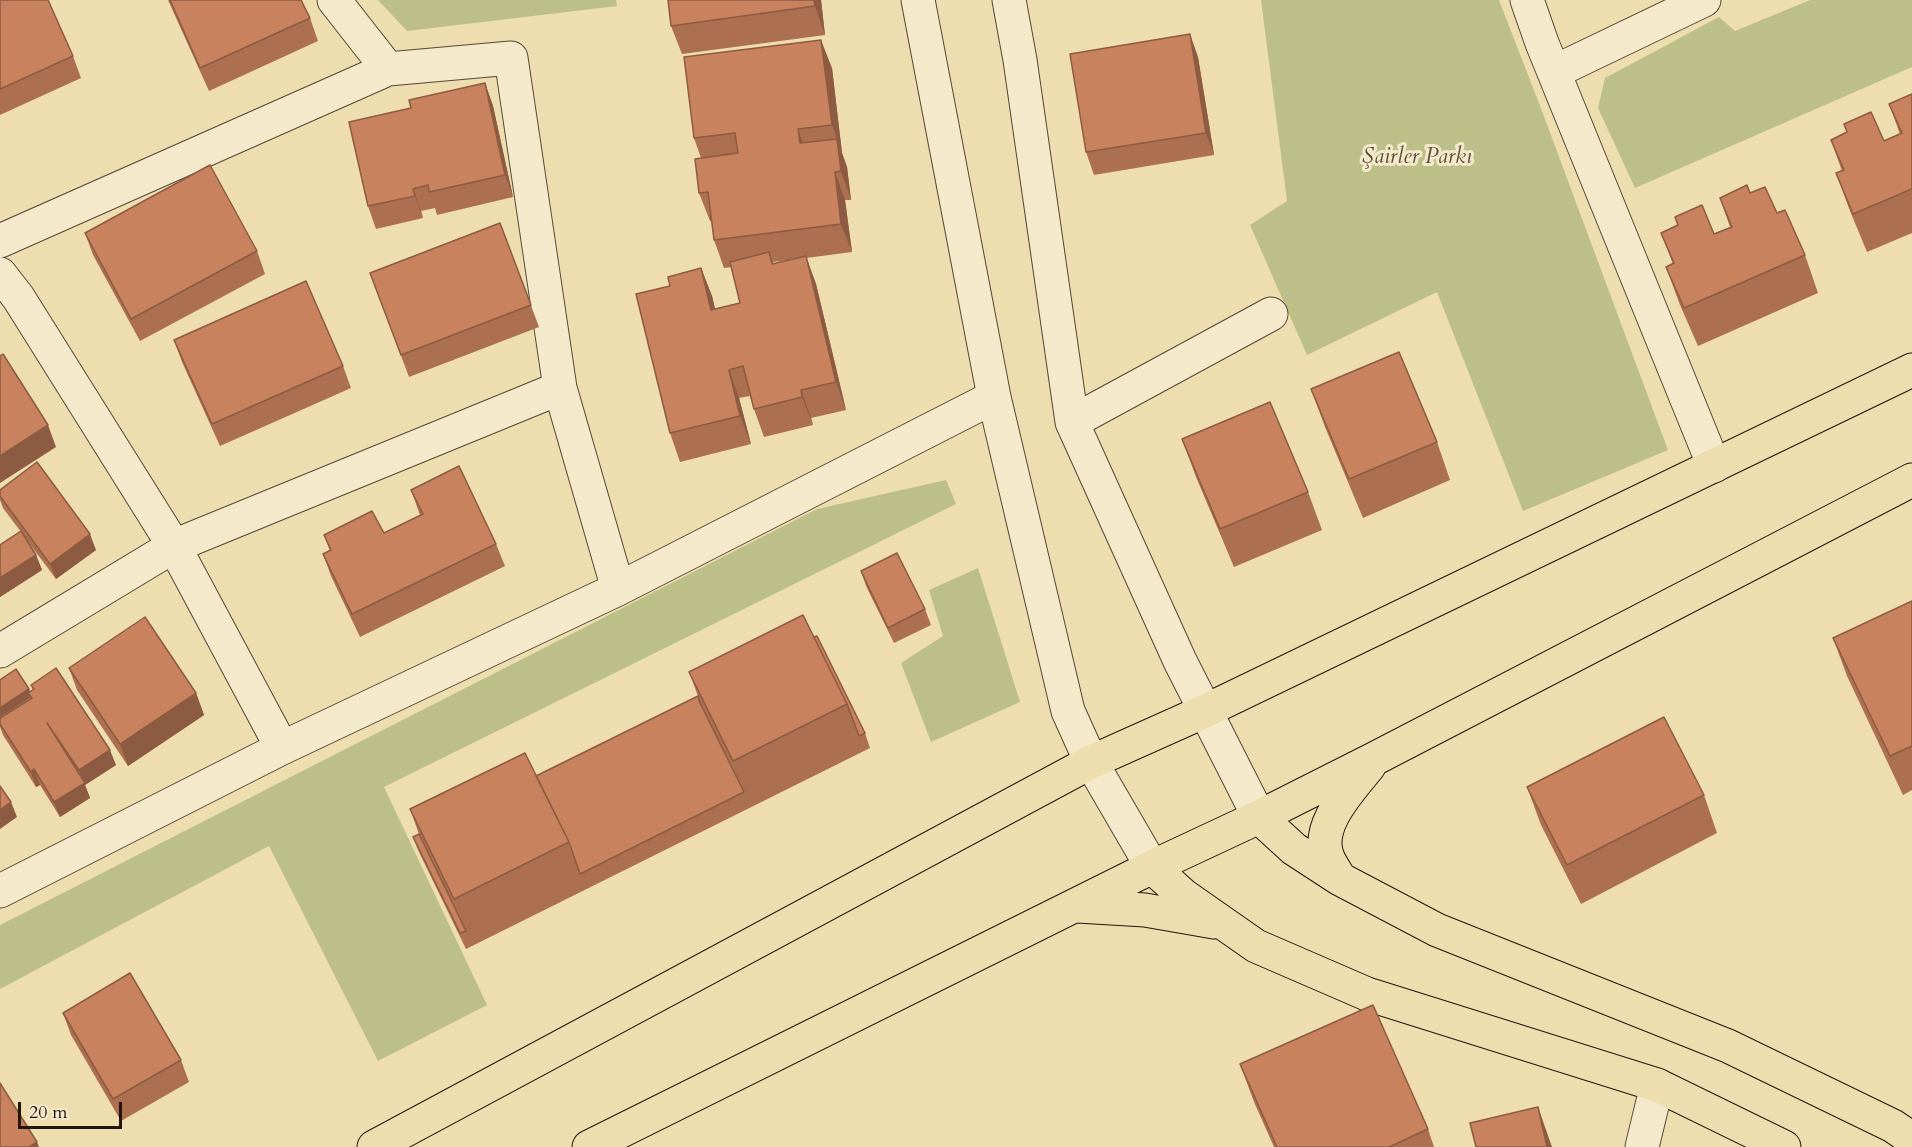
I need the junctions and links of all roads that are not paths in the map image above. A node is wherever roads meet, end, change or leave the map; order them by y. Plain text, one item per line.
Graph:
1 (334, 0) edge
2 (918, 0) edge
3 (1009, 0) edge
4 (1527, 0) edge
5 (1704, 0) edge
6 (388, 69) junction
7 (1554, 72) junction
8 (0, 241) edge
9 (6, 293) edge
10 (1271, 314) dead end
11 (1912, 370) edge
12 (560, 388) junction
13 (994, 397) junction
14 (1072, 422) junction
15 (1714, 466) junction
16 (1912, 480) edge
17 (174, 546) junction
18 (618, 589) junction
19 (0, 651) edge
20 (1205, 711) junction
21 (282, 748) junction
22 (1374, 759) junction
23 (1090, 762) junction
24 (1259, 818) junction
25 (1152, 867) junction
26 (1340, 879) junction
27 (0, 891) edge
28 (1073, 906) junction
29 (1226, 925) junction
30 (1658, 1085) junction
31 (1906, 1127) edge
32 (374, 1147) edge
33 (589, 1147) edge
34 (1642, 1147) edge
35 (1784, 1147) edge

1 - 6 street
2 - 13 street
3 - 14 street
4 - 7 street
5 - 7 street
6 - 8 street
6 - 12 street
7 - 15 street
9 - 17 street
10 - 14 street
11 - 15 main road
12 - 17 street
12 - 18 street
13 - 18 street
13 - 23 street
14 - 20 street
15 - 20 main road
16 - 22 main road
17 - 19 street
17 - 21 street
18 - 21 street
20 - 23 main road
20 - 24 street
21 - 27 street
22 - 24 main road
22 - 26 main road
23 - 25 street
23 - 32 main road
24 - 25 main road
24 - 26 main road
25 - 28 main road
25 - 29 main road
26 - 31 main road
28 - 29 main road
28 - 33 main road
29 - 30 main road
30 - 34 street
30 - 35 main road

